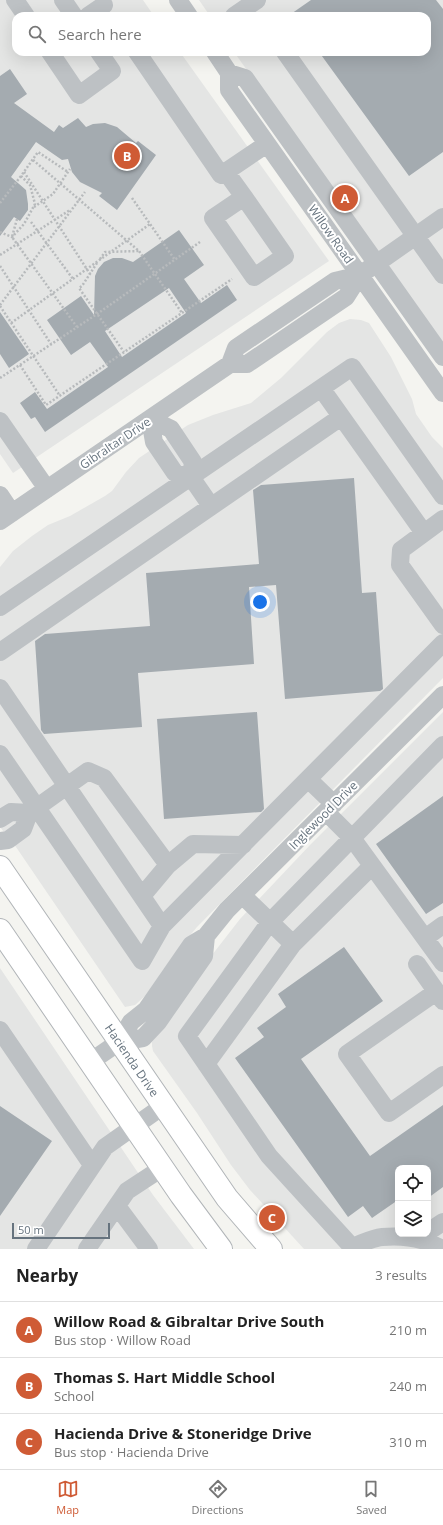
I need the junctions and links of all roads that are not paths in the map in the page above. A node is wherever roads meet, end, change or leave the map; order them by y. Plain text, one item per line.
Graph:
1 (15, 0) edge
2 (63, 0) edge
3 (106, 7) edge
4 (256, 7) edge
5 (23, 12) edge
6 (71, 12) edge
7 (96, 12) edge
8 (244, 12) edge
9 (53, 56) edge
10 (102, 56) edge
11 (140, 56) edge
12 (218, 56) edge
13 (288, 56) edge
14 (229, 73) junction
15 (267, 144) junction
16 (226, 172) junction
17 (244, 197) dead end
18 (443, 217) edge
19 (415, 236) junction
20 (377, 263) junction
21 (360, 275) junction
22 (443, 275) edge
23 (443, 357) edge
24 (321, 388) junction
25 (443, 393) edge
26 (341, 417) junction
27 (150, 419) junction
28 (0, 420) edge
29 (191, 477) junction
30 (47, 489) junction
31 (0, 495) edge
32 (443, 496) edge
33 (211, 506) junction
34 (6, 517) edge
35 (443, 519) edge
36 (424, 533) junction
37 (0, 607) edge
38 (443, 625) edge
39 (443, 643) edge
40 (0, 652) edge
41 (0, 688) edge
42 (443, 695) edge
43 (443, 745) edge
44 (0, 754) edge
45 (308, 779) junction
46 (67, 786) junction
47 (330, 808) junction
48 (33, 810) junction
49 (0, 819) edge
50 (352, 838) junction
51 (0, 842) edge
52 (243, 844) junction
53 (168, 865) junction
54 (372, 866) junction
55 (0, 867) edge
56 (242, 895) junction
57 (142, 896) junction
58 (270, 922) junction
59 (443, 925) edge
60 (162, 926) junction
61 (0, 930) edge
62 (425, 938) junction
63 (293, 944) junction
64 (443, 963) edge
65 (417, 964) dead end
66 (439, 997) edge
67 (0, 1030) edge
68 (119, 1042) junction
69 (90, 1062) junction
70 (206, 1064) junction
71 (443, 1074) edge
72 (163, 1106) junction
73 (134, 1126) junction
74 (92, 1165) junction
75 (162, 1168) junction
76 (117, 1206) junction
77 (443, 1222) edge
78 (431, 1230) edge
79 (395, 1236) edge
80 (427, 1237) edge
81 (36, 1249) edge
82 (87, 1249) edge
83 (149, 1249) edge
84 (221, 1249) edge
85 (271, 1249) edge
86 (442, 1249) edge

1 - 5 street
2 - 6 street
3 - 7 street
4 - 8 street
9 - 10 street
11 - 16 street
12 - 14 street, Willow Road
13 - 19 street
14 - 15 street, Willow Road
14 - 20 street, Willow Road
15 - 16 street
15 - 21 street, Willow Road
16 - 17 street
18 - 19 street, Gibraltar Drive
19 - 20 street, Gibraltar Drive
19 - 22 street
20 - 21 street, Gibraltar Drive
20 - 23 street, Willow Road
21 - 25 street, Willow Road
21 - 27 street, Gibraltar Drive
24 - 26 street
24 - 29 street
24 - 32 street
26 - 33 street
26 - 36 street
27 - 29 street
27 - 30 street, Gibraltar Drive
28 - 30 street
29 - 33 street
29 - 37 street
30 - 34 street, Gibraltar Drive
31 - 34 street
33 - 40 street
35 - 36 street
36 - 38 street
39 - 45 street
41 - 46 street
42 - 47 street, Inglewood Drive
43 - 50 street
44 - 48 street
45 - 47 street
45 - 52 street
46 - 48 street
46 - 53 street
46 - 57 street
47 - 50 street
47 - 56 street, Inglewood Drive
48 - 49 street
48 - 51 street
48 - 60 street
50 - 54 street
50 - 58 street
52 - 53 street
52 - 60 street
53 - 57 street
54 - 62 street
54 - 63 street
55 - 68 main road, Hacienda Drive
56 - 58 street
56 - 68 street, Inglewood Drive
57 - 60 street
58 - 63 street
58 - 70 street
59 - 62 street
61 - 69 main road
62 - 64 street
63 - 70 street
65 - 66 street
66 - 71 street
67 - 74 street
68 - 69 street, Inglewood Drive
68 - 72 main road, Hacienda Drive
69 - 73 main road
70 - 79 street
72 - 73 street
72 - 85 main road, Hacienda Drive
73 - 74 street
73 - 75 main road
74 - 81 street
75 - 76 street
75 - 84 main road
76 - 82 street
76 - 83 street
77 - 78 street
80 - 86 street

